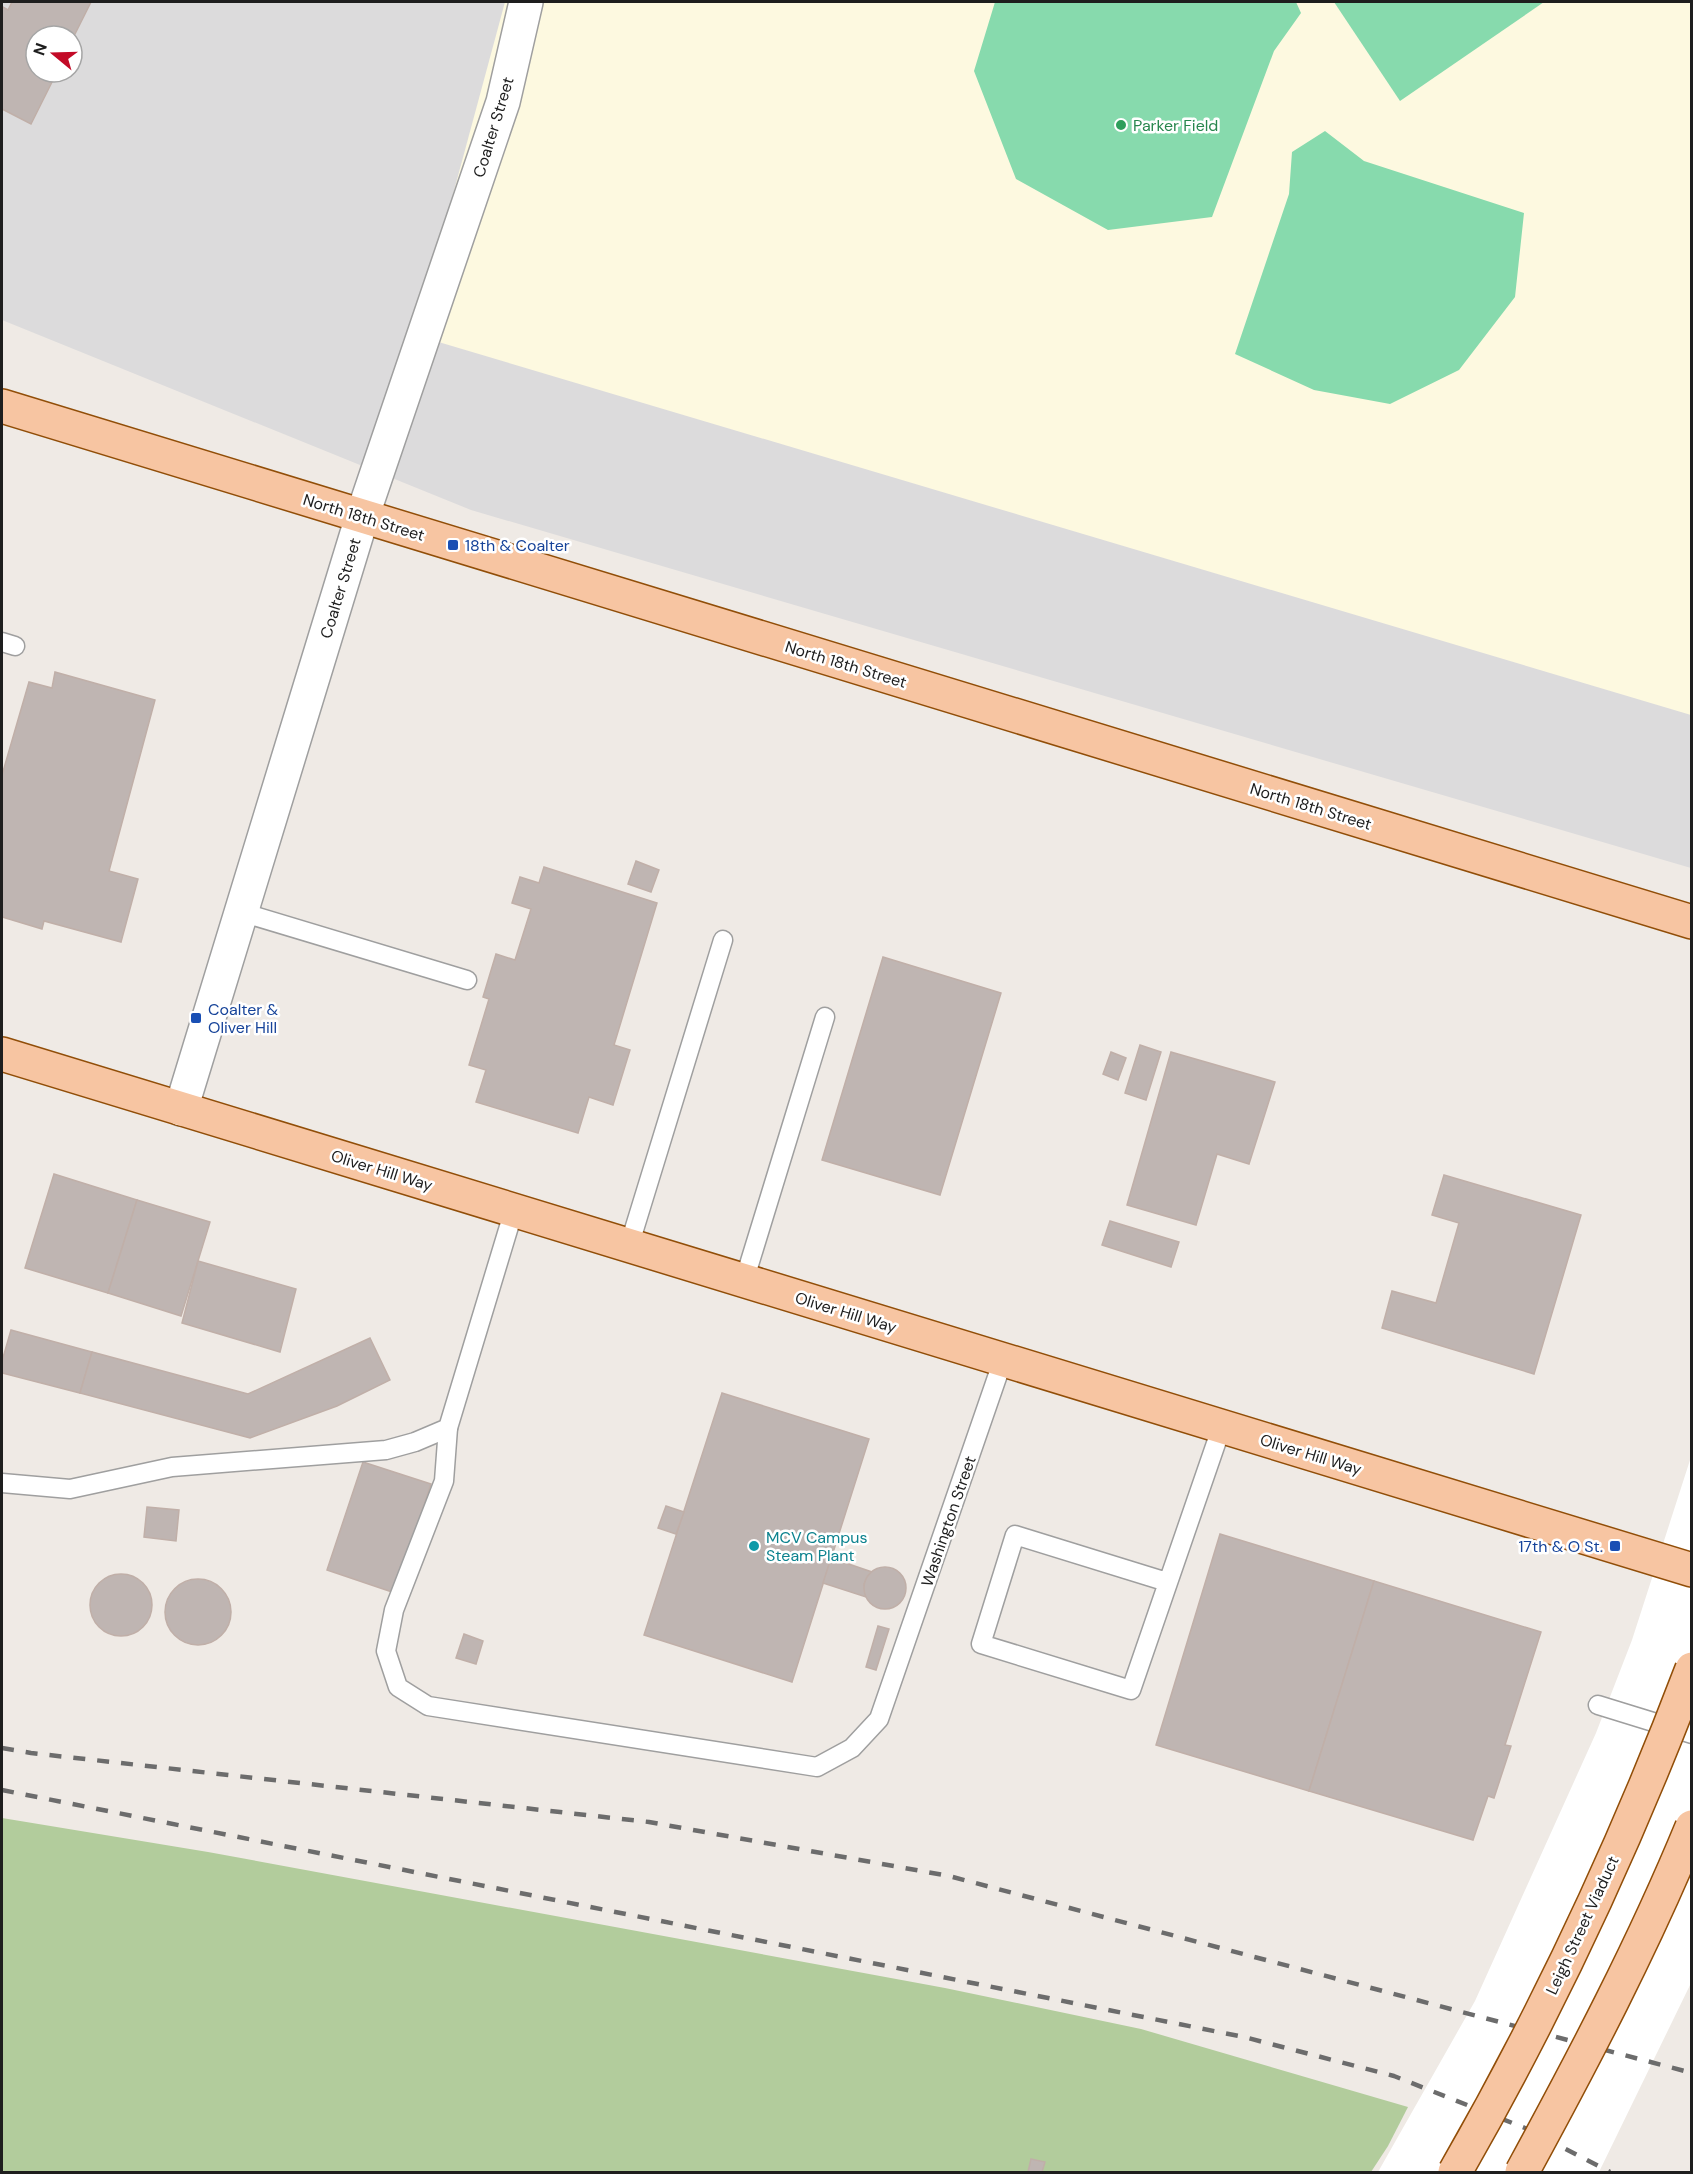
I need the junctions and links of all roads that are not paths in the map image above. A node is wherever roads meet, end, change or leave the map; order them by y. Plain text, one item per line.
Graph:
1 (526, 2) edge
2 (2, 406) edge
3 (362, 516) junction
4 (242, 912) junction
5 (1692, 922) edge
6 (723, 940) dead end
7 (467, 980) dead end
8 (825, 1017) dead end
9 (2, 1054) edge
10 (181, 1108) junction
11 (514, 1210) junction
12 (629, 1246) junction
13 (744, 1281) junction
14 (1003, 1360) junction
15 (1222, 1426) junction
16 (448, 1428) junction
17 (2, 1483) edge
18 (1692, 1570) edge
19 (1167, 1582) junction
20 (1692, 1669) edge
21 (1598, 1705) dead end
22 (1692, 1734) edge
23 (1692, 1827) edge
24 (1455, 2172) edge
25 (1522, 2172) edge

1 - 3 street, Coalter Street
2 - 3 main road, North 18th Street
3 - 4 street, Coalter Street
3 - 5 main road, North 18th Street
4 - 7 lane
4 - 10 street, Coalter Street
6 - 12 lane
8 - 13 lane
9 - 10 main road, Oliver Hill Way
10 - 11 main road, Oliver Hill Way
11 - 12 main road, Oliver Hill Way
11 - 16 lane, Washington Street
12 - 13 main road, Oliver Hill Way
13 - 14 main road, Oliver Hill Way
14 - 15 main road, Oliver Hill Way
14 - 16 lane, Washington Street
15 - 18 main road, Oliver Hill Way
15 - 19 lane
16 - 17 lane
19 - 19 lane
20 - 24 main road, Leigh Street Viaduct, bridge
21 - 22 lane
23 - 25 main road, bridge

